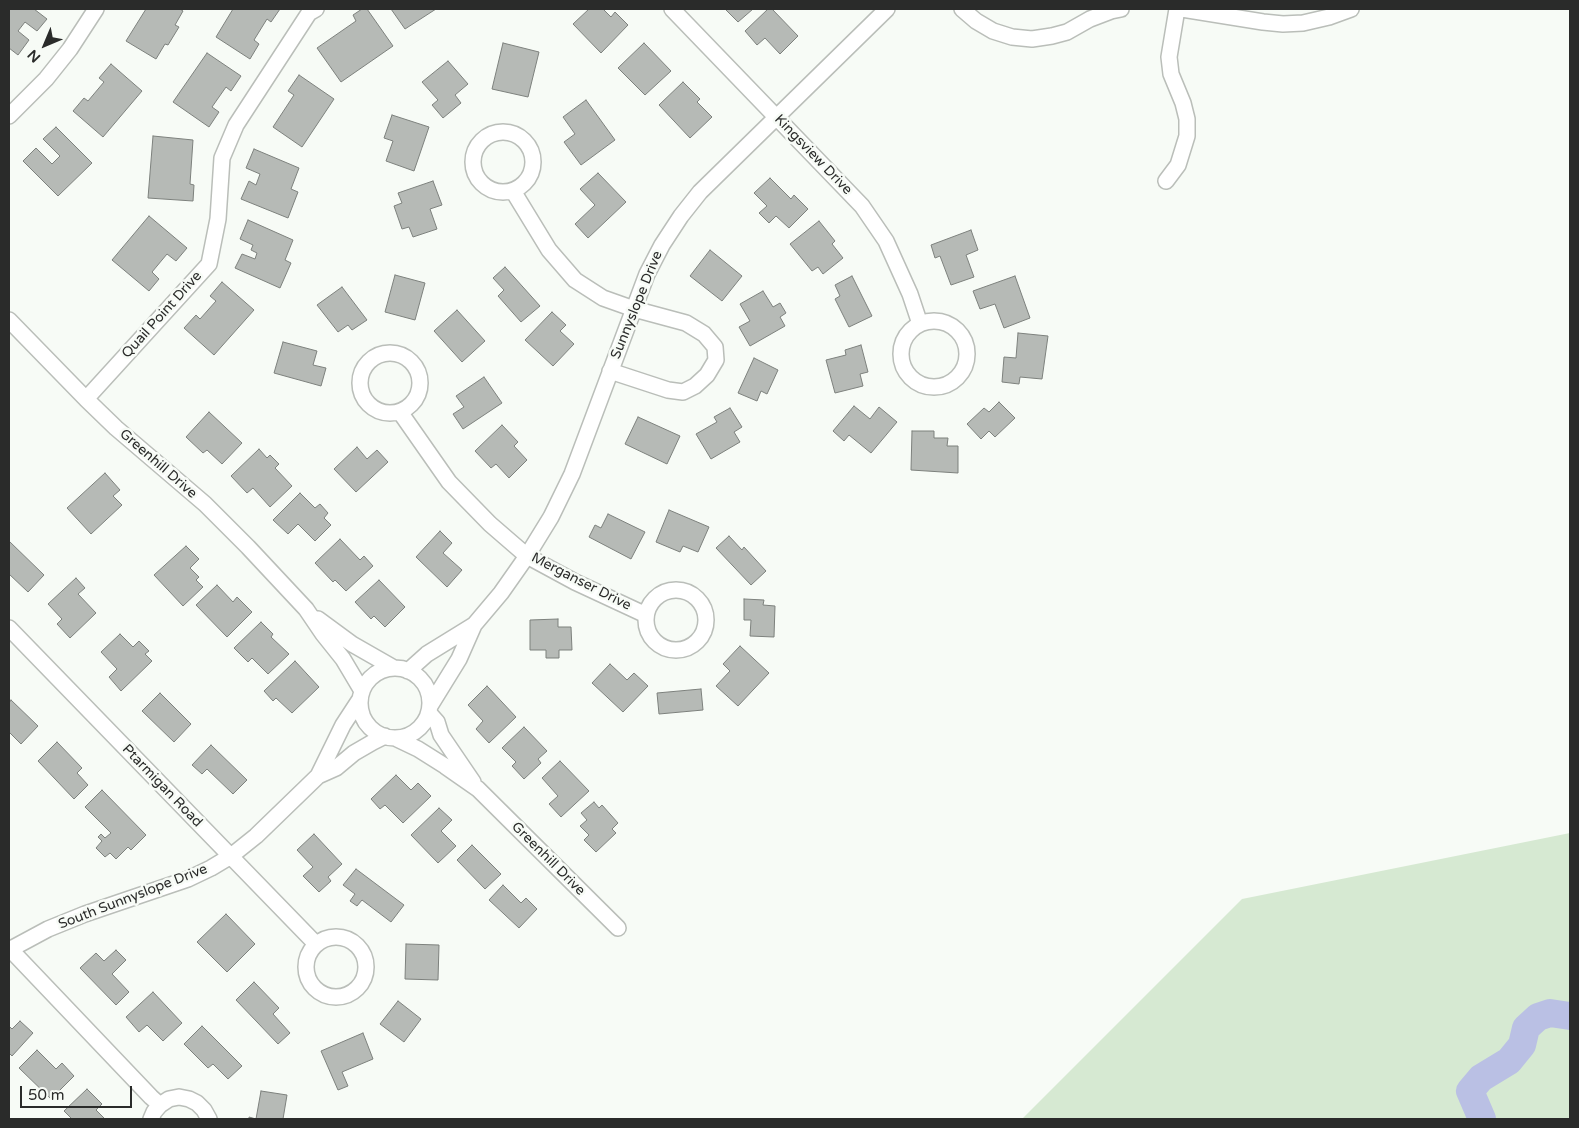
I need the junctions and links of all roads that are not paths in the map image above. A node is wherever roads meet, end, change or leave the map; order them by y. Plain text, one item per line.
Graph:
1 (96, 9) edge
2 (316, 9) edge
3 (672, 9) edge
4 (887, 9) edge
5 (962, 9) edge
6 (1121, 9) edge
7 (1177, 9) edge
8 (1182, 9) edge
9 (1352, 9) edge
10 (9, 116) edge
11 (777, 117) junction
12 (1166, 181) dead end
13 (513, 191) junction
14 (634, 309) junction
15 (9, 320) edge
16 (920, 324) junction
17 (610, 371) junction
18 (86, 399) junction
19 (400, 412) junction
20 (527, 556) junction
21 (306, 609) junction
22 (646, 615) junction
23 (474, 625) junction
24 (9, 628) edge
25 (401, 669) junction
26 (361, 695) junction
27 (430, 709) junction
28 (390, 737) junction
29 (318, 776) junction
30 (478, 789) junction
31 (231, 856) junction
32 (618, 928) dead end
33 (315, 945) junction
34 (9, 949) edge
35 (160, 1104) junction
36 (151, 1119) edge
37 (209, 1119) edge

1 - 10 street
2 - 18 street, Quail Point Drive
3 - 11 street, Kingsview Drive
4 - 11 street, Sunnyslope Drive
5 - 6 street
7 - 12 street
8 - 9 street
11 - 14 street, Sunnyslope Drive
11 - 16 street, Kingsview Drive
13 - 13 street
13 - 14 street
14 - 17 street, Sunnyslope Drive
14 - 17 street
15 - 18 street, Greenhill Drive
16 - 16 street
17 - 20 street, Sunnyslope Drive
18 - 21 street, Greenhill Drive
19 - 19 street
19 - 20 street, Merganser Drive
20 - 22 street, Merganser Drive
20 - 23 street, Sunnyslope Drive
21 - 25 street, Greenhill Drive
21 - 26 street, Greenhill Drive
22 - 22 street, Merganser Drive
23 - 25 street, Sunnyslope Drive
23 - 27 street, Sunnyslope Drive
24 - 31 street, Ptarmigan Road
25 - 26 street
25 - 27 street
26 - 28 street
26 - 29 street, South Sunnyslope Drive
27 - 28 street
27 - 30 street, Greenhill Drive
28 - 29 street, South Sunnyslope Drive
28 - 30 street, Greenhill Drive
29 - 31 street, South Sunnyslope Drive
30 - 32 street, Greenhill Drive
31 - 33 street, Ptarmigan Road
31 - 34 street, South Sunnyslope Drive
33 - 33 street
34 - 35 street
35 - 36 street
35 - 37 street

